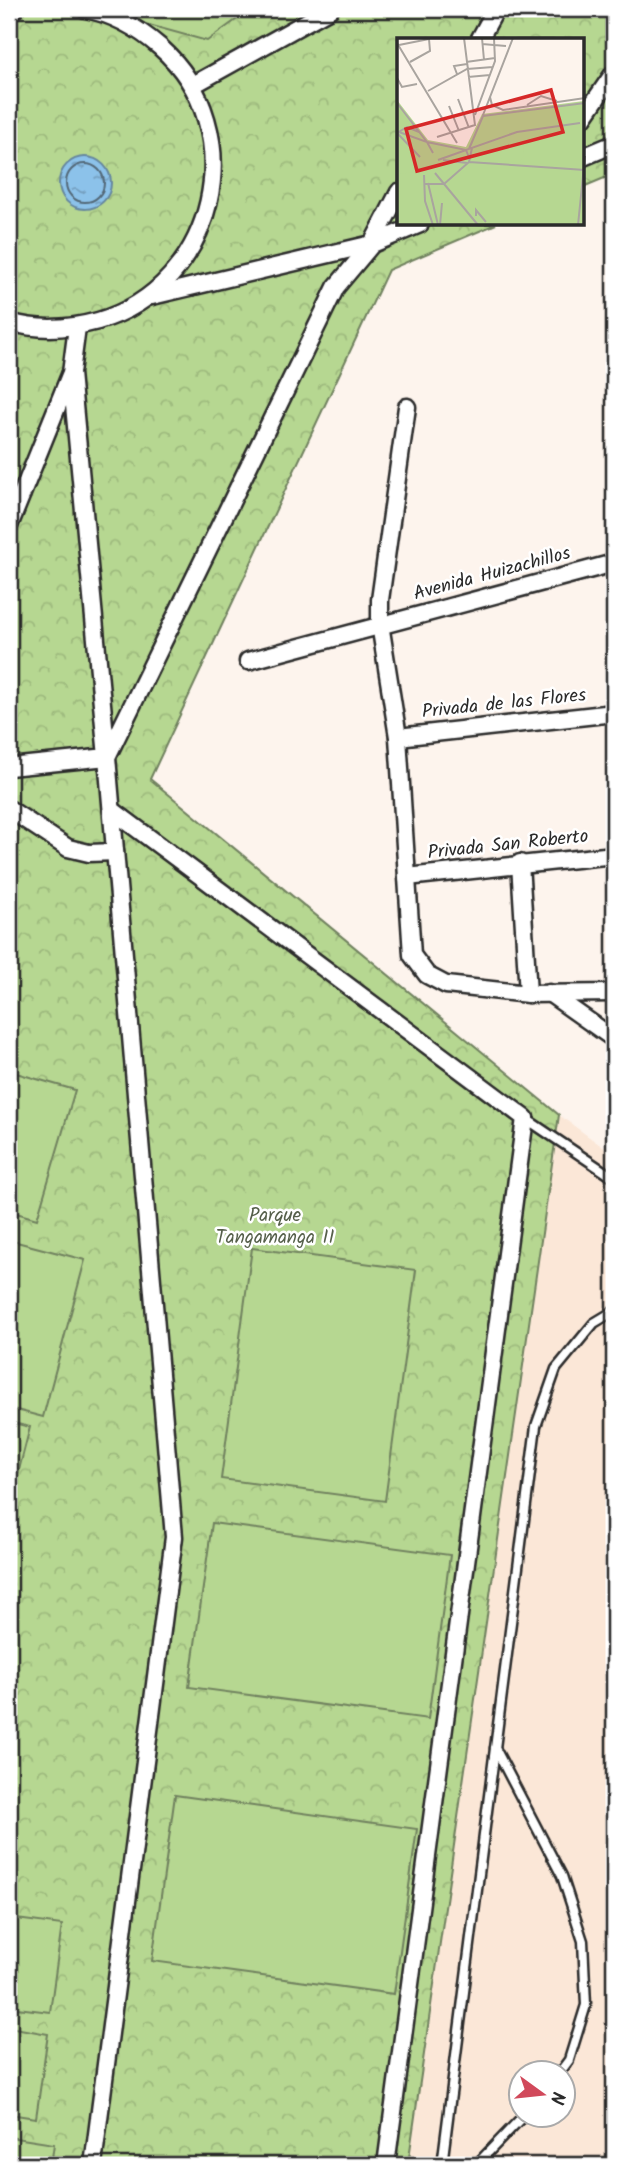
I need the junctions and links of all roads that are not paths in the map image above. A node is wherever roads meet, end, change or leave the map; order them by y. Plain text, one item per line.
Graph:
1 (15, 9) edge
2 (85, 9) edge
3 (330, 9) edge
4 (496, 9) edge
5 (9, 11) edge
6 (480, 38) edge
7 (614, 73) edge
8 (193, 85) junction
9 (584, 117) edge
10 (614, 144) edge
11 (584, 157) edge
12 (397, 196) edge
13 (415, 226) edge
14 (372, 244) junction
15 (149, 297) junction
16 (9, 322) edge
17 (77, 327) junction
18 (71, 373) junction
19 (407, 407) dead end
20 (9, 526) edge
21 (614, 563) edge
22 (380, 624) junction
23 (248, 661) dead end
24 (614, 713) edge
25 (398, 737) junction
26 (107, 757) junction
27 (9, 767) edge
28 (9, 809) edge
29 (112, 810) junction
30 (115, 852) junction
31 (614, 855) edge
32 (520, 863) junction
33 (407, 877) junction
34 (549, 993) junction
35 (614, 993) edge
36 (528, 994) junction
37 (614, 1039) edge
38 (525, 1118) junction
39 (614, 1178) edge
40 (614, 1311) edge
41 (495, 1748) junction
42 (570, 2058) edge
43 (512, 2128) edge
44 (93, 2165) edge
45 (386, 2165) edge
46 (442, 2165) edge
47 (476, 2165) edge

1 - 5 street
2 - 8 street
3 - 8 street
4 - 6 street
7 - 9 street
8 - 15 street
10 - 11 street
12 - 14 street
13 - 14 street
14 - 15 street
14 - 26 street
15 - 17 street
16 - 17 street
17 - 18 street
18 - 20 street
18 - 26 street
19 - 22 street
21 - 22 street, Avenida Huizachillos
22 - 23 street, Avenida Huizachillos
22 - 25 street
24 - 25 street, Privada de las Flores
25 - 33 street
26 - 27 street
26 - 29 street
28 - 30 street
29 - 30 street
29 - 38 street
30 - 44 street
31 - 32 street, Privada San Roberto
32 - 33 street, Privada San Roberto
32 - 36 street
33 - 36 street
34 - 35 street
34 - 36 street
34 - 37 street
38 - 39 lane
38 - 45 street
40 - 41 lane
41 - 42 lane
41 - 46 lane
43 - 47 lane

